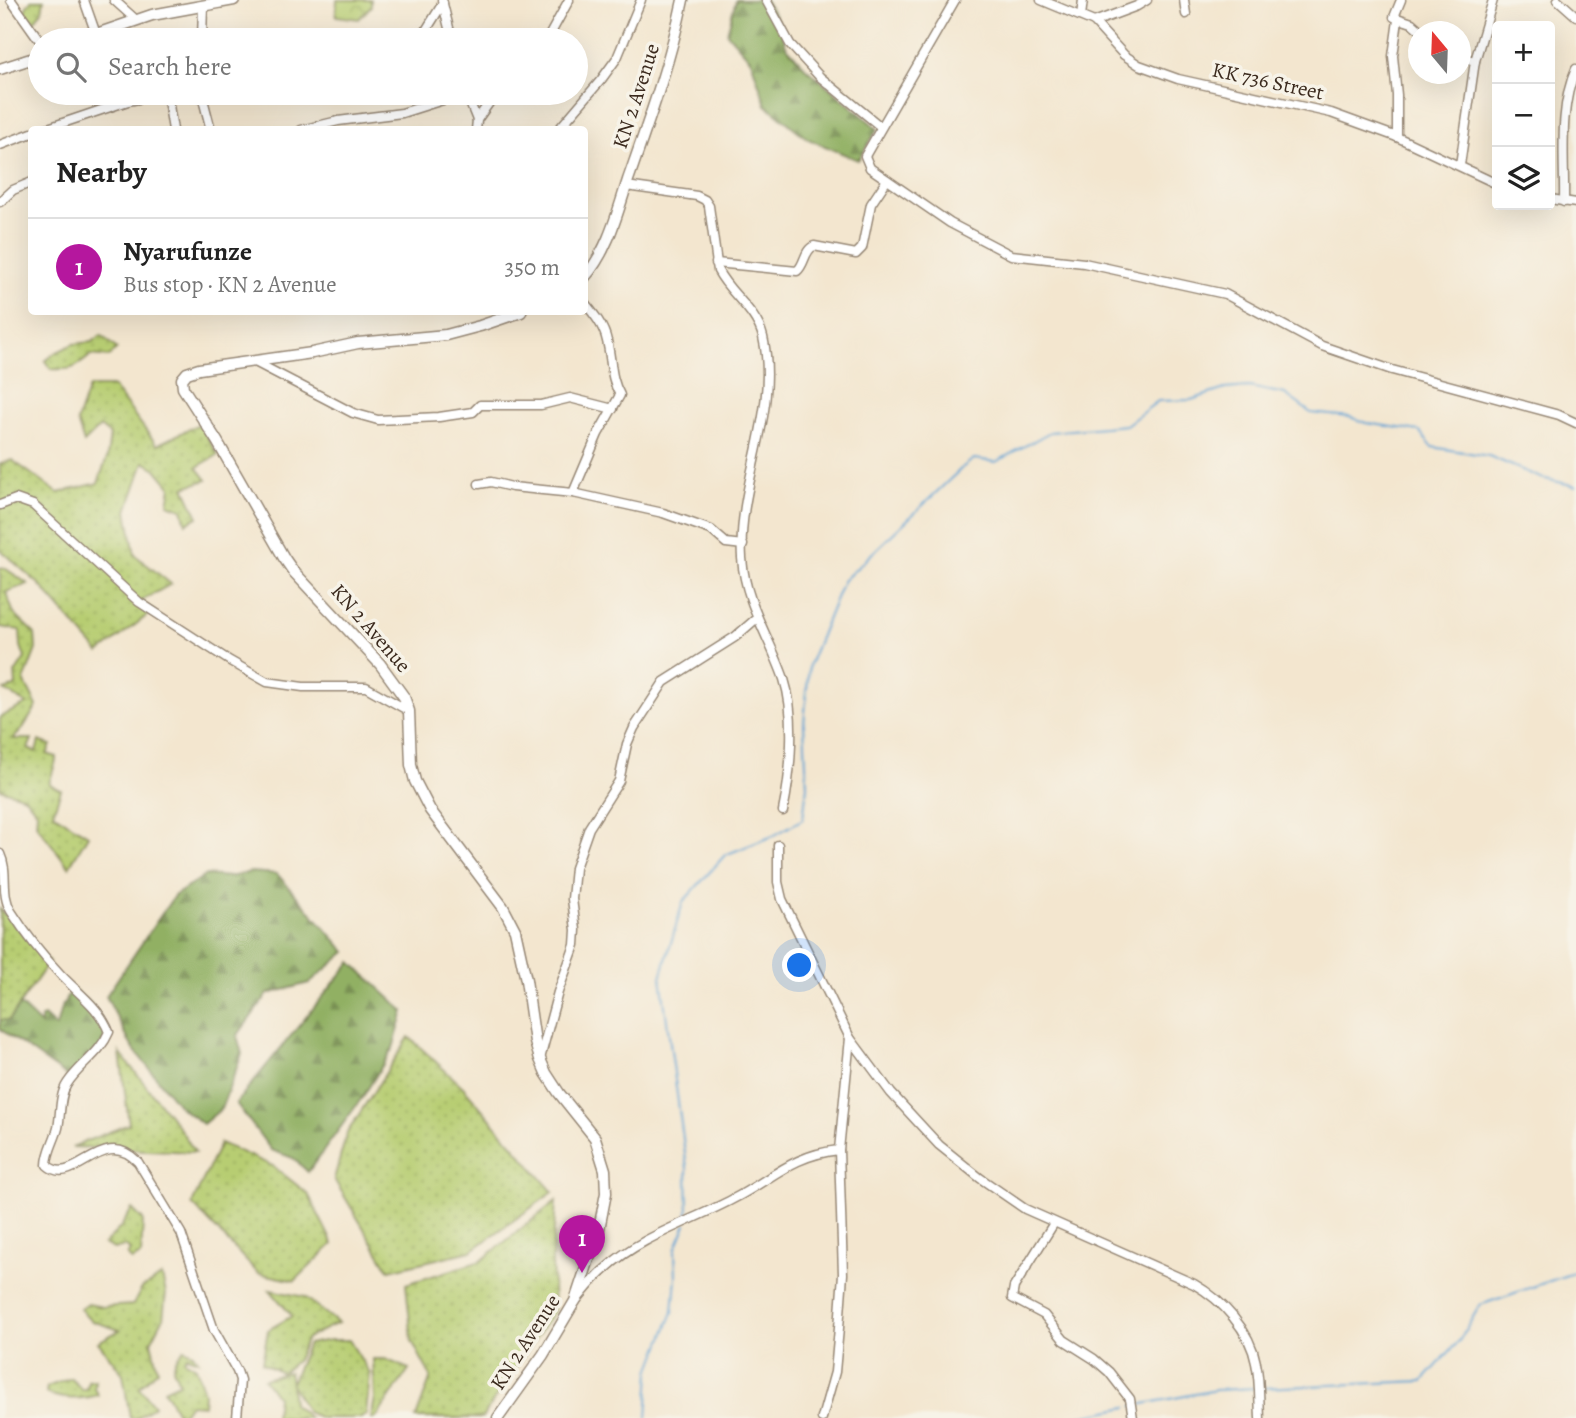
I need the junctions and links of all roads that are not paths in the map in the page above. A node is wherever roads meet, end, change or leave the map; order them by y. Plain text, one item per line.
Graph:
1 (11, 0) edge
2 (84, 0) edge
3 (114, 0) edge
4 (234, 0) edge
5 (569, 0) edge
6 (641, 0) edge
7 (683, 0) edge
8 (766, 0) edge
9 (956, 0) edge
10 (1041, 0) edge
11 (1083, 0) edge
12 (1147, 0) edge
13 (1184, 0) edge
14 (1401, 0) edge
15 (1493, 0) edge
16 (1558, 0) edge
17 (442, 1) edge
18 (216, 2) edge
19 (203, 5) junction
20 (1186, 13) dead end
21 (1081, 16) junction
22 (1576, 16) edge
23 (135, 19) junction
24 (1398, 20) junction
25 (1094, 22) junction
26 (1408, 22) edge
27 (31, 28) edge
28 (94, 28) edge
29 (112, 28) edge
30 (202, 28) edge
31 (427, 28) edge
32 (449, 28) edge
33 (555, 28) edge
34 (28, 60) edge
35 (1471, 60) edge
36 (1475, 61) junction
37 (0, 69) edge
38 (1576, 69) edge
39 (588, 95) edge
40 (119, 105) edge
41 (169, 105) edge
42 (205, 105) edge
43 (428, 105) edge
44 (471, 105) edge
45 (487, 105) edge
46 (580, 105) edge
47 (477, 120) junction
48 (54, 126) edge
49 (172, 126) edge
50 (210, 126) edge
51 (317, 126) edge
52 (476, 126) edge
53 (562, 126) edge
54 (881, 127) junction
55 (28, 135) edge
56 (1397, 137) junction
57 (0, 145) edge
58 (1460, 165) junction
59 (887, 180) junction
60 (1492, 181) edge
61 (28, 184) edge
62 (626, 186) junction
63 (1555, 200) edge
64 (0, 202) edge
65 (1564, 202) junction
66 (1576, 203) edge
67 (716, 263) junction
68 (588, 272) edge
69 (588, 307) edge
70 (513, 315) edge
71 (255, 362) junction
72 (613, 409) junction
73 (1576, 423) edge
74 (479, 484) dead end
75 (573, 494) junction
76 (0, 505) edge
77 (743, 545) junction
78 (757, 618) junction
79 (409, 711) junction
80 (783, 811) dead end
81 (778, 845) dead end
82 (0, 854) edge
83 (850, 1038) junction
84 (540, 1059) junction
85 (839, 1150) junction
86 (1054, 1223) junction
87 (575, 1301) junction
88 (237, 1418) edge
89 (498, 1418) edge
90 (822, 1418) edge
91 (1133, 1418) edge
92 (1259, 1418) edge

1 - 27 street
2 - 28 street
3 - 23 street
4 - 18 main road
5 - 33 street
6 - 39 street
7 - 62 main road, KN 2 Avenue
8 - 54 street
9 - 54 street
10 - 21 street, KK 736 Street
11 - 21 street
12 - 25 street
13 - 20 street
14 - 24 street
15 - 36 street
16 - 22 street
17 - 31 street
17 - 32 street
18 - 19 main road
19 - 23 main road
19 - 30 street
21 - 25 street, KK 736 Street
23 - 29 main road
24 - 26 street
24 - 56 street
25 - 56 street, KK 736 Street
34 - 37 main road
35 - 36 street
36 - 58 street
38 - 65 street
40 - 48 street
41 - 49 street
42 - 50 street
43 - 51 street
44 - 47 street
45 - 47 street
46 - 53 street
47 - 52 street
54 - 59 street
55 - 57 street
56 - 58 street, KK 736 Street
58 - 60 street, KK 736 Street
59 - 67 street
59 - 73 street
61 - 64 street
62 - 67 street
62 - 68 main road, KN 2 Avenue
63 - 65 street
65 - 66 street
67 - 77 street
69 - 72 street
70 - 71 main road, KN 2 Avenue
71 - 72 street
71 - 79 main road, KN 2 Avenue
72 - 75 street
74 - 75 street
75 - 77 street
76 - 79 street
77 - 78 street
78 - 80 street
78 - 84 street
79 - 84 main road, KN 2 Avenue
81 - 83 street
82 - 88 street
83 - 85 street
83 - 86 street
84 - 87 main road, KN 2 Avenue
85 - 87 street
85 - 90 street
86 - 91 street
86 - 92 street
87 - 89 main road, KN 2 Avenue

